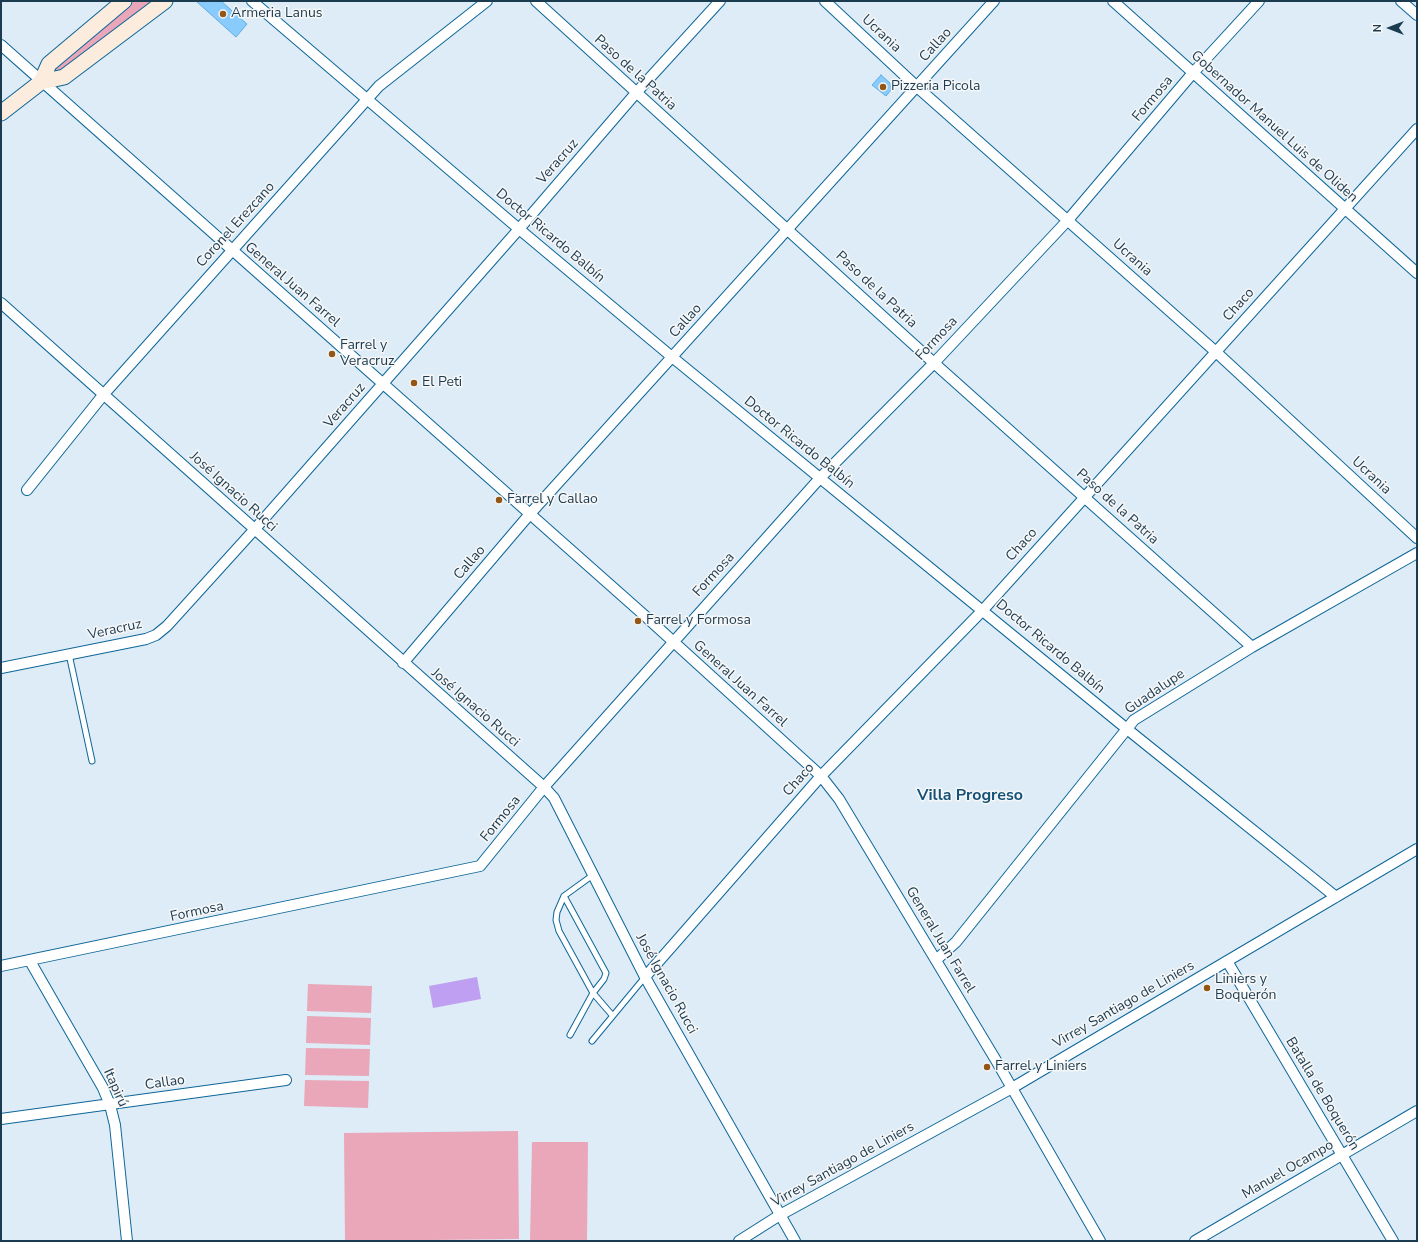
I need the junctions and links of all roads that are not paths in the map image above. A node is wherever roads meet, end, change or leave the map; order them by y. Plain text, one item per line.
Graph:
1 (124, 1) edge
2 (165, 1) edge
3 (252, 1) edge
4 (487, 1) edge
5 (536, 1) edge
6 (720, 1) edge
7 (825, 1) edge
8 (994, 1) edge
9 (1113, 1) edge
10 (1259, 1) edge
11 (1401, 1) edge
12 (1417, 15) edge
13 (1, 45) edge
14 (1192, 74) junction
15 (41, 82) junction
16 (918, 87) junction
17 (636, 93) junction
18 (368, 99) junction
19 (1, 113) edge
20 (1417, 129) edge
21 (1345, 209) junction
22 (1068, 220) junction
23 (787, 228) junction
24 (519, 229) junction
25 (232, 251) junction
26 (1417, 273) edge
27 (1, 303) edge
28 (1216, 352) junction
29 (672, 357) junction
30 (934, 363) junction
31 (382, 384) junction
32 (104, 394) junction
33 (820, 478) junction
34 (27, 490) dead end
35 (1084, 497) junction
36 (529, 515) junction
37 (254, 530) junction
38 (1417, 538) edge
39 (1417, 553) edge
40 (983, 610) junction
41 (673, 642) junction
42 (1252, 647) junction
43 (69, 654) junction
44 (403, 663) junction
45 (1, 668) edge
46 (1127, 729) junction
47 (92, 761) dead end
48 (821, 776) junction
49 (544, 787) junction
50 (1417, 849) edge
51 (593, 875) junction
52 (564, 896) junction
53 (1336, 897) junction
54 (936, 960) junction
55 (30, 961) junction
56 (1226, 961) junction
57 (1, 966) edge
58 (645, 977) junction
59 (593, 993) junction
60 (612, 1015) junction
61 (570, 1035) dead end
62 (592, 1041) dead end
63 (286, 1080) dead end
64 (1012, 1088) junction
65 (110, 1105) junction
66 (1417, 1111) edge
67 (1, 1119) edge
68 (1342, 1154) junction
69 (780, 1215) junction
70 (127, 1241) edge
71 (739, 1241) edge
72 (795, 1241) edge
73 (1100, 1241) edge
74 (1194, 1241) edge
75 (1393, 1241) edge

1 - 15 main road
2 - 15 main road
3 - 18 street, Doctor Ricardo Balbín
4 - 18 street, Coronel Erezcano
5 - 17 street, Paso de la Patria
6 - 17 street, Veracruz
7 - 16 street, Ucrania
8 - 16 street, Callao
9 - 14 street, Gobernador Manuel Luis de Oliden
10 - 14 street, Formosa
11 - 12 street
13 - 15 street, General Juan Farrel
14 - 21 street, Gobernador Manuel Luis de Oliden
14 - 22 street, Formosa
15 - 19 main road
15 - 25 street, General Juan Farrel
16 - 22 street, Ucrania
16 - 23 street, Callao
17 - 23 street, Paso de la Patria
17 - 24 street, Veracruz
18 - 24 street, Doctor Ricardo Balbín
18 - 25 street, Coronel Erezcano
20 - 21 street, Chaco
21 - 26 street, Gobernador Manuel Luis de Oliden
21 - 28 street, Chaco
22 - 28 street, Ucrania
22 - 30 street, Formosa
23 - 29 street, Callao
23 - 30 street, Paso de la Patria
24 - 29 street, Doctor Ricardo Balbín
24 - 31 street, Veracruz
25 - 31 street, General Juan Farrel
25 - 32 street, Coronel Erezcano
27 - 32 street, José Ignacio Rucci
28 - 35 street, Chaco
28 - 38 street, Ucrania
29 - 33 street, Doctor Ricardo Balbín
29 - 36 street, Callao
30 - 33 street, Formosa
30 - 35 street, Paso de la Patria
31 - 36 street, General Juan Farrel
31 - 37 street, Veracruz
32 - 34 street, Coronel Erezcano
32 - 37 street, José Ignacio Rucci
33 - 40 street, Doctor Ricardo Balbín
33 - 41 street, Formosa
35 - 40 street, Chaco
35 - 42 street, Paso de la Patria
36 - 41 street, General Juan Farrel
36 - 44 street, Callao
37 - 43 street, Veracruz
37 - 44 street, José Ignacio Rucci
39 - 42 street, Guadalupe
40 - 46 street, Doctor Ricardo Balbín
40 - 48 street, Chaco
41 - 48 street, General Juan Farrel
41 - 49 street, Formosa
42 - 46 street, Guadalupe
43 - 45 street, Veracruz
43 - 47 lane
44 - 49 street, José Ignacio Rucci
46 - 53 street, Doctor Ricardo Balbín
46 - 54 street, Guadalupe
48 - 54 street, General Juan Farrel
48 - 58 street, Chaco
49 - 51 street, José Ignacio Rucci
49 - 55 street, Formosa
50 - 53 street, Virrey Santiago de Liniers
51 - 52 lane
51 - 58 street, José Ignacio Rucci
52 - 59 lane
52 - 59 lane
53 - 56 street, Virrey Santiago de Liniers
54 - 64 street, General Juan Farrel
55 - 57 street, Formosa
55 - 65 street, Itapirú
56 - 64 street, Virrey Santiago de Liniers
56 - 68 street, Batalla de Boquerón
58 - 60 lane
58 - 69 street, José Ignacio Rucci
59 - 60 lane
59 - 61 lane
60 - 62 lane
63 - 65 street, Callao
64 - 69 street, Virrey Santiago de Liniers
64 - 73 street, General Juan Farrel
65 - 67 street, Callao
65 - 70 street, Itapirú
66 - 68 street, Manuel Ocampo
68 - 74 street, Manuel Ocampo
68 - 75 street, Batalla de Boquerón
69 - 71 street, Virrey Santiago de Liniers
69 - 72 street, José Ignacio Rucci

